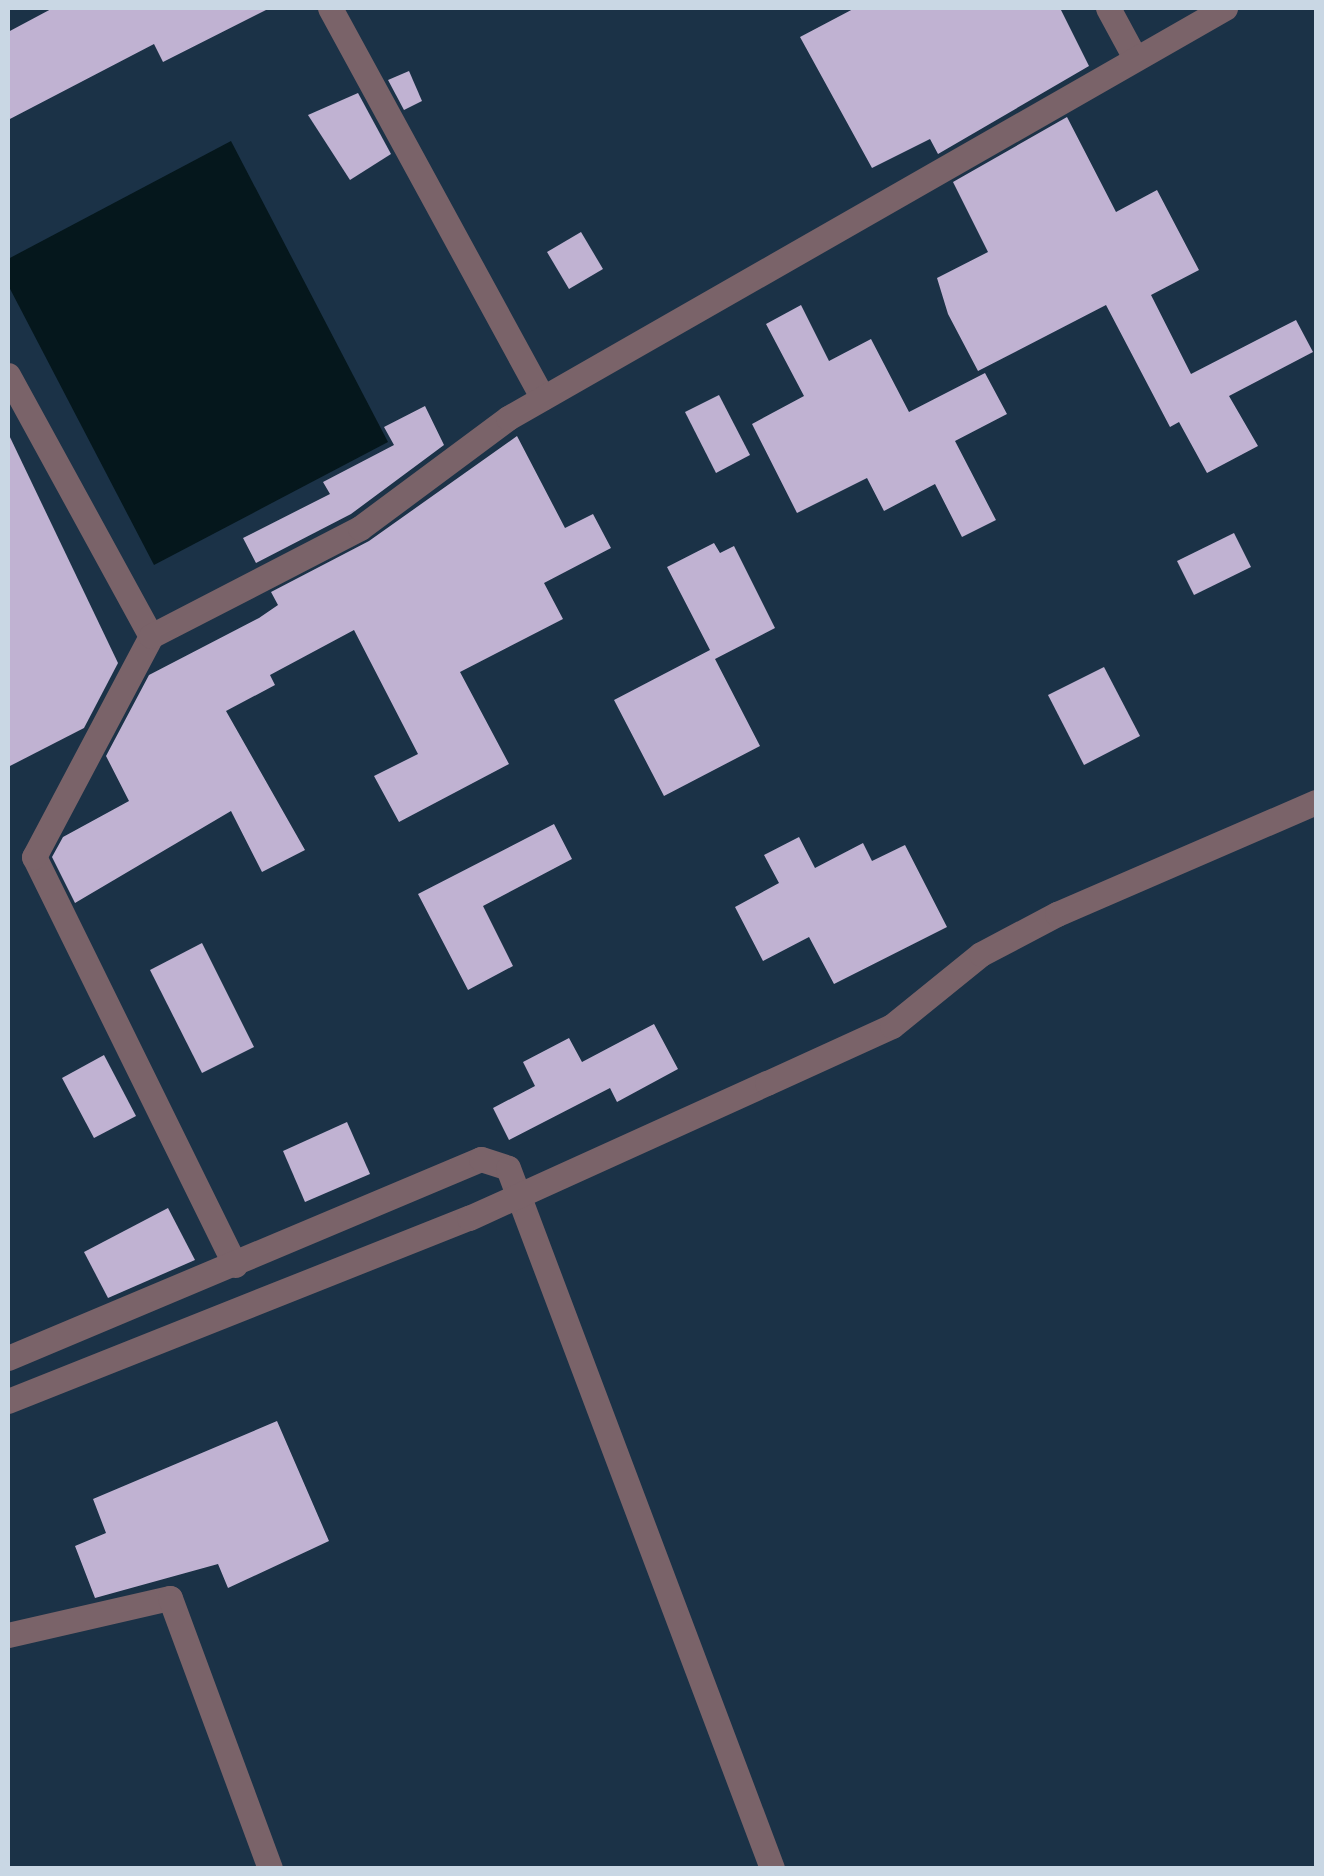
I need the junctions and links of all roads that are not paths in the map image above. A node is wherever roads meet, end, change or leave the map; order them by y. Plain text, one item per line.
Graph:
1 (330, 8) edge
2 (1108, 8) edge
3 (1225, 8) edge
4 (1135, 58) junction
5 (8, 375) edge
6 (542, 398) junction
7 (152, 636) junction
8 (1316, 802) edge
9 (524, 1193) junction
10 (235, 1265) junction
11 (8, 1358) edge
12 (8, 1400) edge
13 (8, 1635) edge
14 (270, 1868) edge
15 (772, 1868) edge

1 - 6 street
2 - 4 street
3 - 4 street
4 - 6 street
5 - 7 street
6 - 7 street
7 - 10 street
8 - 9 street
9 - 10 street
9 - 12 street
9 - 15 street
10 - 11 street
13 - 14 street

